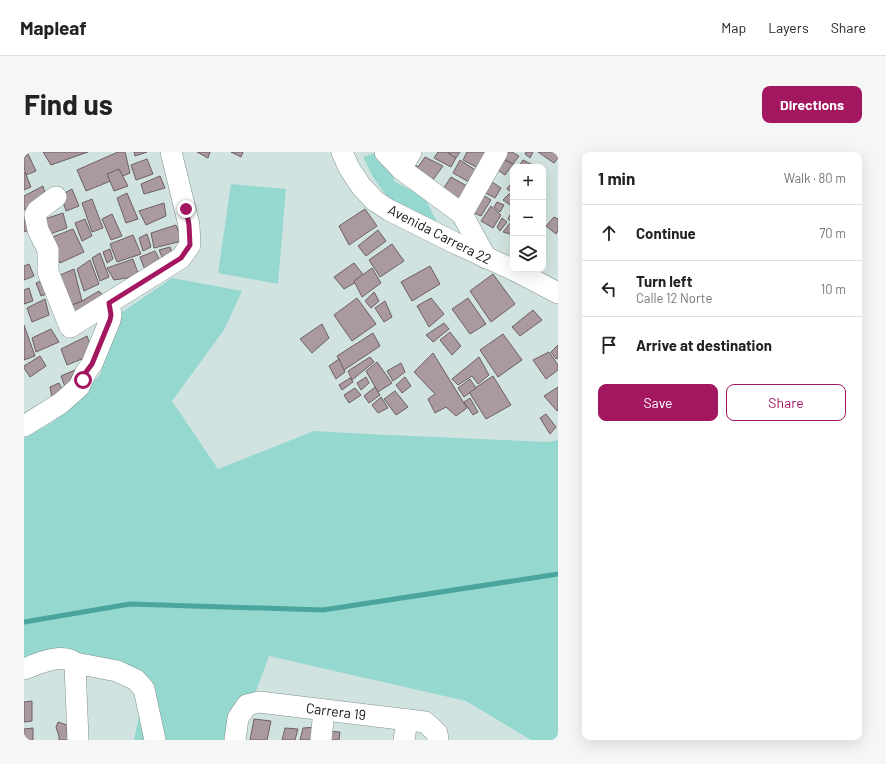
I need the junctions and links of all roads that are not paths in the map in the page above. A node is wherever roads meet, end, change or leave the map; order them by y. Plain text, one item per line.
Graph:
1 (171, 152) edge
2 (342, 152) edge
3 (385, 152) edge
4 (497, 152) edge
5 (406, 161) edge
6 (56, 197) dead end
7 (462, 214) junction
8 (486, 258) junction
9 (558, 293) edge
10 (109, 303) junction
11 (24, 426) edge
12 (74, 662) junction
13 (24, 669) edge
14 (324, 710) junction
15 (416, 721) junction
16 (78, 740) edge
17 (155, 740) edge
18 (235, 740) edge
19 (321, 740) edge
20 (404, 740) edge
21 (438, 740) edge

1 - 10 street
2 - 8 street, Avenida Carrera 22
3 - 5 street
4 - 7 street
5 - 7 street
6 - 10 street
7 - 8 street
8 - 9 street, Avenida Carrera 22
10 - 11 street
12 - 13 street
12 - 16 street
12 - 17 street
14 - 15 street, Carrera 19
14 - 18 street, Carrera 19
14 - 19 street
15 - 20 street
15 - 21 street

